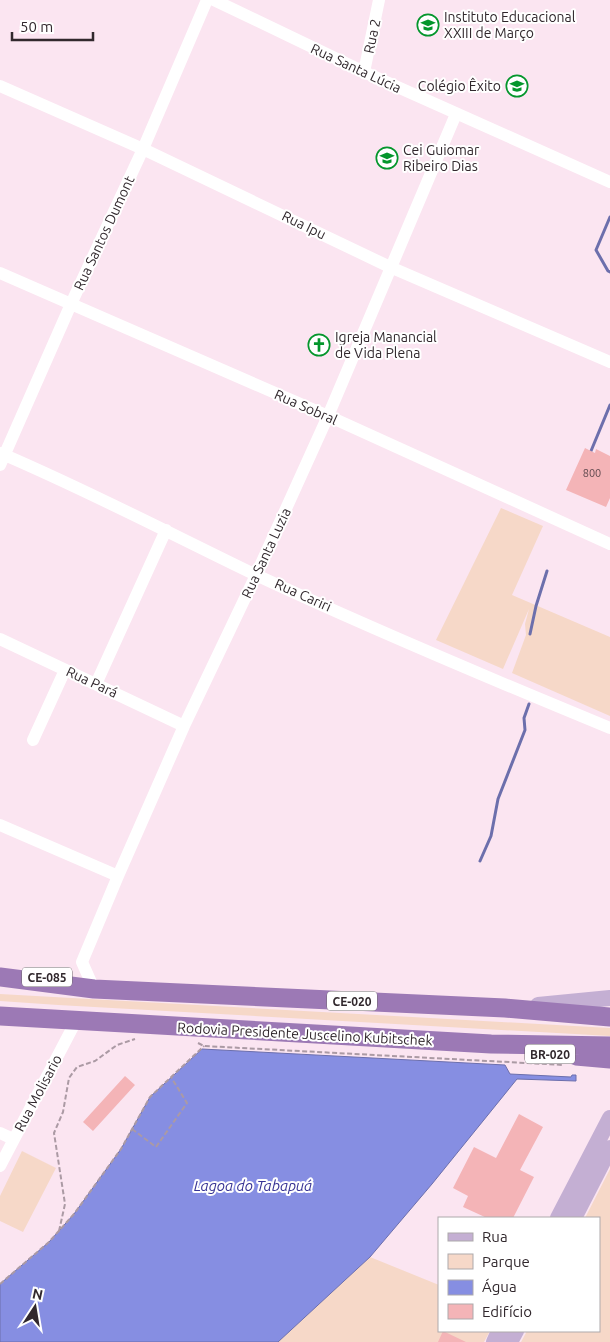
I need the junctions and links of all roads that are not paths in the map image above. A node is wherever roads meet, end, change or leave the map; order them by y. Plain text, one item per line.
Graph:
1 (207, 0) edge
2 (214, 0) edge
3 (379, 0) edge
4 (364, 72) junction
5 (0, 86) edge
6 (456, 114) junction
7 (143, 149) junction
8 (610, 182) edge
9 (390, 266) junction
10 (0, 273) edge
11 (71, 304) junction
12 (610, 362) edge
13 (328, 416) junction
14 (2, 457) edge
15 (166, 530) junction
16 (610, 544) edge
17 (256, 575) junction
18 (0, 639) edge
19 (65, 670) junction
20 (96, 684) junction
21 (184, 726) junction
22 (610, 728) edge
23 (33, 740) dead end
24 (0, 825) edge
25 (118, 876) junction
26 (0, 964) edge
27 (0, 977) edge
28 (94, 989) junction
29 (610, 998) edge
30 (505, 1008) junction
31 (0, 1016) edge
32 (610, 1017) edge
33 (76, 1021) junction
34 (491, 1044) junction
35 (610, 1046) edge
36 (610, 1059) edge
37 (610, 1118) edge
38 (0, 1133) edge
39 (13, 1139) junction
40 (610, 1148) edge
41 (0, 1166) edge
42 (559, 1217) edge
43 (575, 1217) edge

1 - 7 street, Rua Santos Dumont
2 - 4 street, Rua Santa Lúcia
3 - 4 street, Rua 2
4 - 6 street, Rua Santa Lúcia
5 - 7 street, Rua Ipu
6 - 8 street, Rua Santa Lúcia
6 - 9 street, Rua Santa Luzia
7 - 9 street, Rua Ipu
7 - 11 street, Rua Santos Dumont
9 - 12 street, Rua Ipu
9 - 13 street, Rua Santa Luzia
10 - 11 street, Rua Sobral
11 - 13 street, Rua Sobral
11 - 14 street, Rua Santos Dumont
13 - 16 street, Rua Sobral
13 - 17 street, Rua Santa Luzia
14 - 15 street, Rua Cariri
15 - 17 street, Rua Cariri
15 - 20 street
17 - 21 street, Rua Santa Luzia
17 - 22 street, Rua Cariri
18 - 19 street, Rua Pará
19 - 20 street, Rua Pará
19 - 23 street
20 - 21 street, Rua Pará
21 - 25 street, Rua Santa Luzia
24 - 25 street
25 - 28 street, Rua Santa Luzia
26 - 28 highway, CE-085
27 - 28 highway, CE-020
28 - 30 highway, CE-020
29 - 30 main road
30 - 32 highway, CE-020
31 - 33 highway, Rodovia Presidente Juscelino Kubitschek
33 - 34 highway, Rodovia Presidente Juscelino Kubitschek
33 - 39 street, Rua Molisario
34 - 35 highway, Rodovia Presidente Juscelino Kubitschek
34 - 36 highway, BR-020
37 - 42 main road
38 - 39 street
39 - 41 street, Rua Molisario
40 - 43 main road

